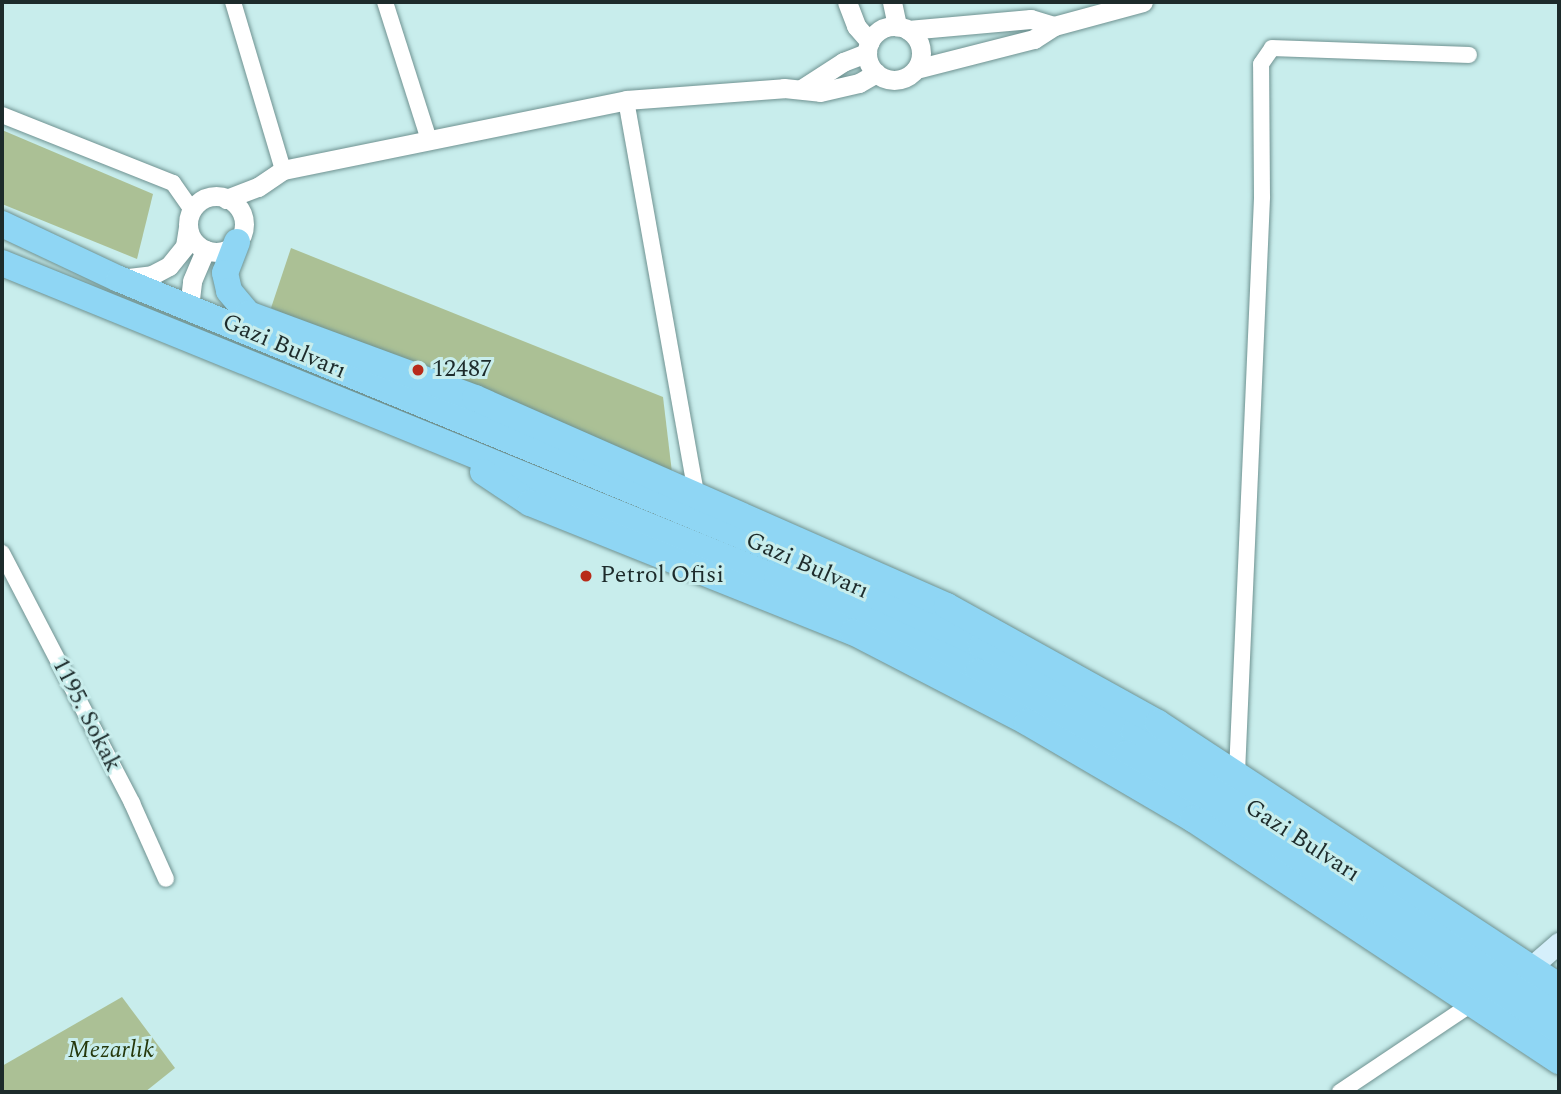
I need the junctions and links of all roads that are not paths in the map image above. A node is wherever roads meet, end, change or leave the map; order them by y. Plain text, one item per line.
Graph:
1 (233, 2) edge
2 (385, 2) edge
3 (847, 2) edge
4 (892, 2) edge
5 (1143, 2) edge
6 (1103, 6) edge
7 (1054, 26) junction
8 (903, 28) junction
9 (868, 47) junction
10 (1469, 55) dead end
11 (916, 69) junction
12 (876, 73) junction
13 (803, 88) junction
14 (626, 100) junction
15 (2, 115) edge
16 (429, 140) junction
17 (283, 170) junction
18 (258, 187) junction
19 (226, 199) junction
20 (2, 225) edge
21 (188, 228) junction
22 (240, 234) junction
23 (205, 250) junction
24 (2, 265) edge
25 (119, 279) junction
26 (188, 307) junction
27 (696, 494) junction
28 (2, 554) edge
29 (1237, 773) junction
30 (166, 879) dead end
31 (1559, 943) edge
32 (1531, 968) junction
33 (1559, 986) edge
34 (1480, 997) junction
35 (1559, 1010) edge
36 (1559, 1037) edge
37 (1559, 1061) edge
38 (1340, 1092) edge

1 - 17 street
2 - 16 street
3 - 9 street
4 - 8 street
5 - 6 street
6 - 7 street
7 - 8 street
7 - 11 street
8 - 9 street
8 - 11 street
9 - 12 street
9 - 13 street
10 - 29 street
11 - 12 street
12 - 13 street
13 - 14 street
14 - 16 street
14 - 27 street
15 - 21 street
16 - 17 street
17 - 18 street
18 - 19 street
18 - 22 street
19 - 21 street
19 - 22 street
20 - 25 highway, Gazi Bulvarı
21 - 23 street
21 - 25 street
22 - 23 street
22 - 27 highway
23 - 26 street
24 - 34 highway, Gazi Bulvarı
25 - 26 highway, Gazi Bulvarı
26 - 35 highway, Gazi Bulvarı
27 - 29 highway
28 - 30 street, 1195. Sokak
29 - 32 highway
31 - 32 main road
32 - 33 highway
34 - 36 highway
34 - 37 highway
34 - 38 street

